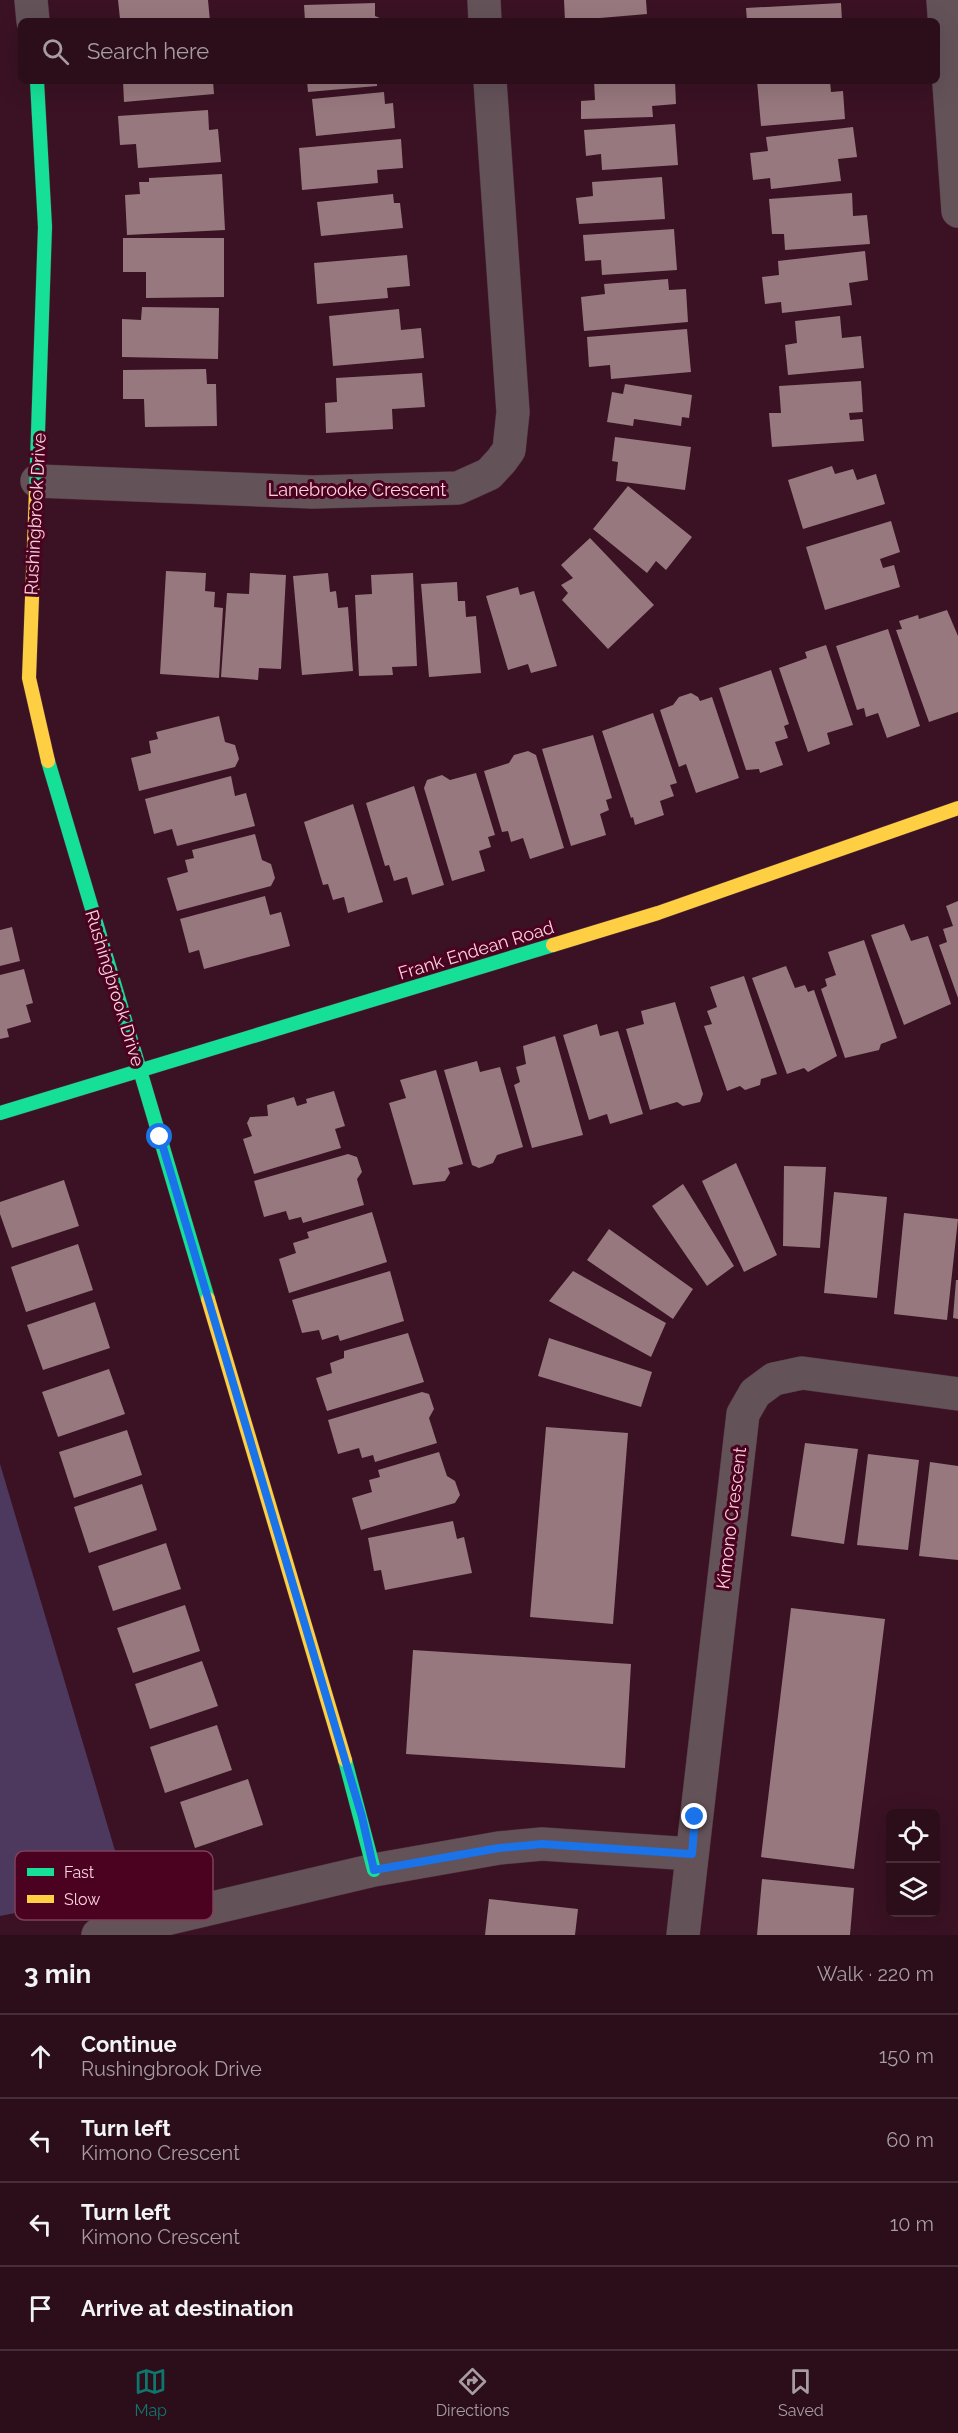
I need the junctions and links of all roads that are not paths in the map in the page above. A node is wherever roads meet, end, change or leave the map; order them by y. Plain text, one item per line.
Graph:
1 (31, 0) edge
2 (484, 0) edge
3 (943, 0) edge
4 (33, 18) edge
5 (485, 18) edge
6 (37, 84) edge
7 (490, 84) edge
8 (958, 212) edge
9 (38, 481) junction
10 (958, 808) edge
11 (140, 1070) junction
12 (0, 1113) edge
13 (958, 1394) edge
14 (692, 1854) junction
15 (374, 1870) junction
16 (213, 1908) edge
17 (162, 1920) edge
18 (98, 1935) edge
19 (683, 1935) edge

1 - 4 street
2 - 5 street
3 - 8 street
6 - 9 street, Rushingbrook Drive
7 - 9 street, Lanebrooke Crescent
9 - 11 street, Rushingbrook Drive
10 - 11 street, Frank Endean Road
11 - 12 street, Frank Endean Road
11 - 15 street, Rushingbrook Drive
13 - 14 street, Kimono Crescent
14 - 15 street
14 - 19 street, Kimono Crescent
15 - 16 street
17 - 18 street

